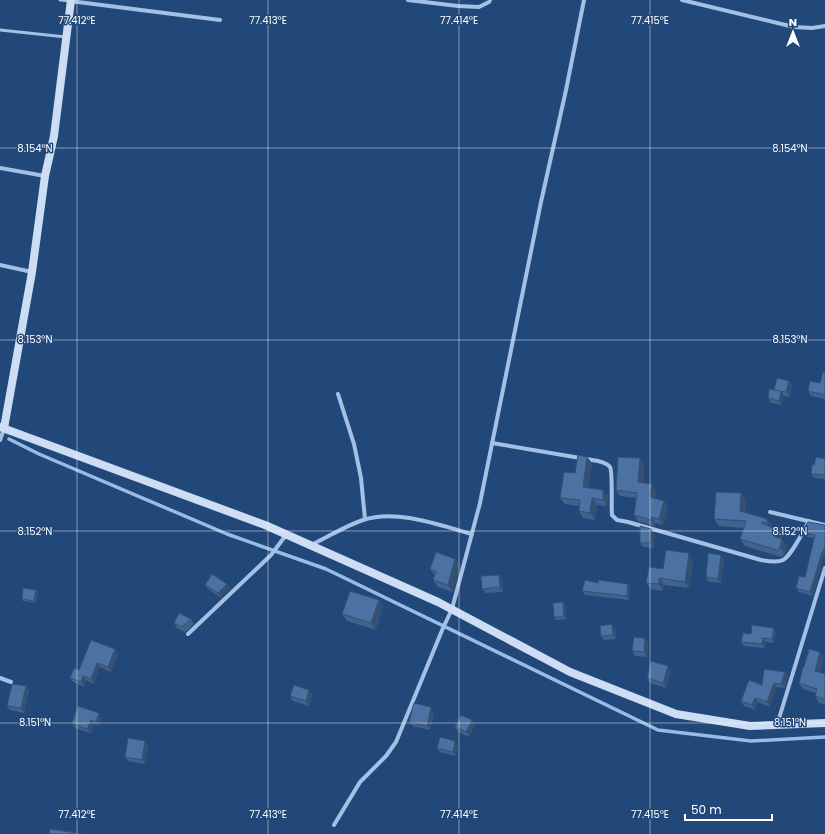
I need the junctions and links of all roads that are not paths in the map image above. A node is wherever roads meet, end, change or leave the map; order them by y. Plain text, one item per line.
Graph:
1 (60, 0) edge
2 (408, 0) edge
3 (490, 0) edge
4 (584, 0) edge
5 (682, 0) edge
6 (70, 1) edge
7 (220, 20) dead end
8 (825, 26) edge
9 (0, 30) edge
10 (67, 37) junction
11 (0, 168) edge
12 (45, 176) junction
13 (0, 265) edge
14 (32, 272) junction
15 (338, 394) dead end
16 (2, 427) edge
17 (0, 440) edge
18 (492, 442) junction
19 (770, 512) dead end
20 (365, 519) junction
21 (809, 521) junction
22 (825, 525) edge
23 (472, 534) junction
24 (285, 537) junction
25 (310, 545) junction
26 (825, 568) edge
27 (450, 613) junction
28 (188, 634) dead end
29 (0, 678) edge
30 (12, 682) dead end
31 (825, 724) edge
32 (777, 725) junction
33 (334, 825) dead end

1 - 6 lane
2 - 3 street
4 - 18 street
5 - 8 street
6 - 7 street
6 - 10 street
9 - 10 lane
10 - 12 street
11 - 12 street
12 - 14 street
13 - 14 street
14 - 16 street
15 - 20 street
16 - 17 street
16 - 24 street
18 - 21 street
18 - 23 street
19 - 21 street
20 - 23 street
20 - 25 street
21 - 22 street
23 - 27 street
24 - 25 street
24 - 28 street
25 - 27 street
26 - 32 street
27 - 32 street
27 - 33 street
29 - 30 street
31 - 32 street

